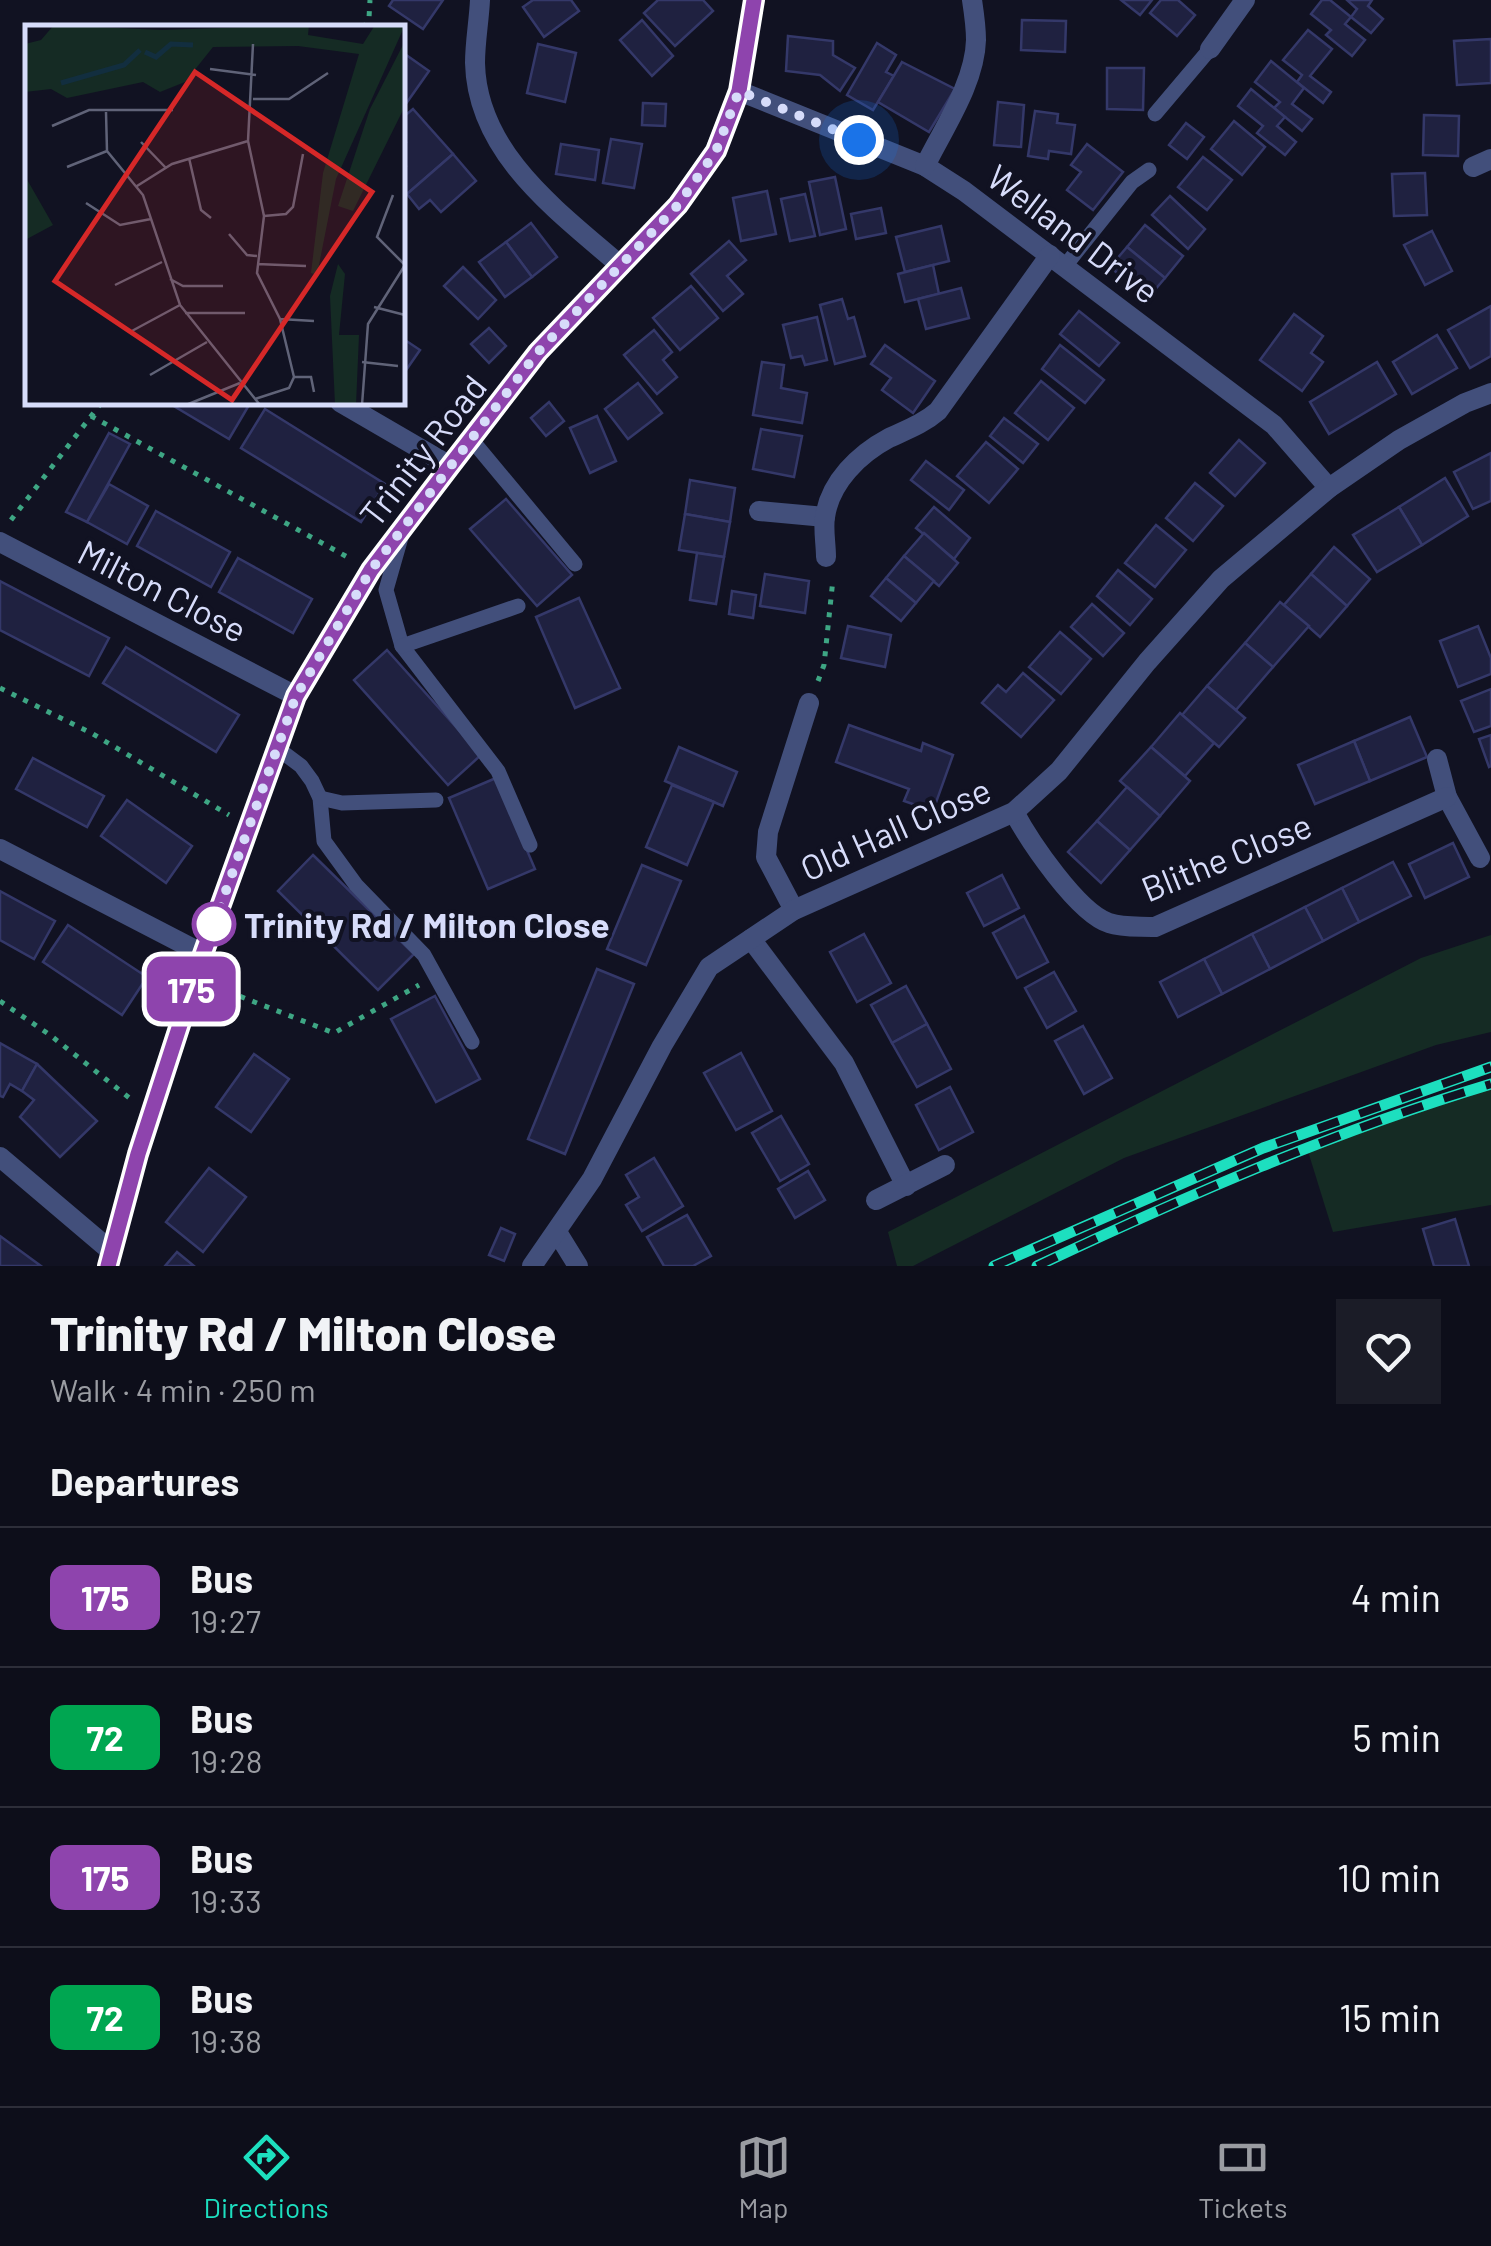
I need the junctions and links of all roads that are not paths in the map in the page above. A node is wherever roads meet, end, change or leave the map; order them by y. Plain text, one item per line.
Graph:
1 (480, 0) edge
2 (754, 0) edge
3 (972, 0) edge
4 (1218, 0) edge
5 (1240, 7) edge
6 (1210, 49) joint
7 (739, 91) junction
8 (1156, 114) dead end
9 (925, 166) junction
10 (1149, 170) dead end
11 (1057, 261) junction
12 (621, 266) junction
13 (1491, 393) edge
14 (345, 405) edge
15 (470, 439) junction
16 (450, 466) junction
17 (1330, 488) junction
18 (759, 511) dead end
19 (824, 517) junction
20 (405, 526) junction
21 (0, 542) edge
22 (826, 557) road end
23 (575, 564) dead end
24 (518, 606) dead end
25 (402, 646) junction
26 (296, 696) junction
27 (810, 703) road end
28 (278, 748) junction
29 (1437, 759) dead end
30 (1447, 797) junction
31 (320, 798) junction
32 (436, 800) dead end
33 (1014, 812) junction
34 (530, 845) dead end
35 (0, 849) edge
36 (1480, 858) dead end
37 (794, 910) junction
38 (751, 939) junction
39 (203, 954) junction
40 (472, 1042) dead end
41 (0, 1158) edge
42 (945, 1165) dead end
43 (906, 1186) junction
44 (876, 1200) dead end
45 (557, 1232) junction
46 (109, 1259) edge
47 (532, 1266) edge
48 (578, 1266) edge

1 - 12 street
2 - 7 street, Trinity Road
3 - 9 street
4 - 5 street
5 - 6 street
6 - 8 lane
7 - 9 street, Welland Drive
7 - 12 street, Trinity Road
9 - 11 street, Welland Drive
10 - 11 lane
11 - 17 street, Welland Drive
11 - 19 street
12 - 15 street, Trinity Road
13 - 17 street, Old Hall Close
14 - 16 street
15 - 16 street, Trinity Road
15 - 23 lane
16 - 20 street, Trinity Road
17 - 33 street, Old Hall Close
18 - 19 street
19 - 22 street
20 - 25 lane
20 - 26 street, Trinity Road
21 - 26 street, Milton Close
24 - 25 lane
25 - 34 lane
26 - 28 street, Trinity Road
27 - 37 street
28 - 31 lane
28 - 39 street, Trinity Road
29 - 30 street
30 - 33 street, Blithe Close
30 - 36 street
31 - 32 lane
31 - 40 lane
33 - 37 street, Old Hall Close
35 - 39 street
37 - 38 street, Old Hall Close
38 - 43 street
38 - 45 street, Old Hall Close
39 - 46 street, Trinity Road
41 - 46 street
42 - 43 street
43 - 44 street
45 - 47 street, Old Hall Close
45 - 48 street

